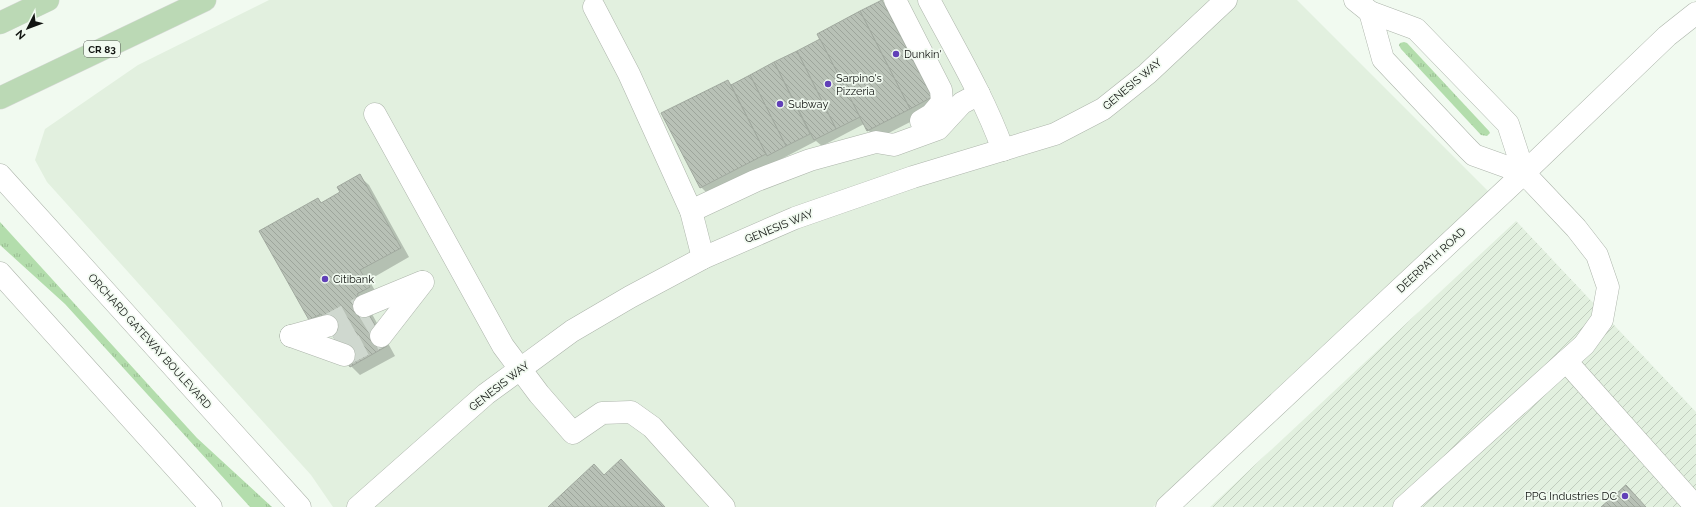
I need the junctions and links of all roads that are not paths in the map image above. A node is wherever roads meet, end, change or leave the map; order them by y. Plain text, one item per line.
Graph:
1 (48, 0) edge
2 (205, 0) edge
3 (895, 0) edge
4 (929, 0) edge
5 (1226, 0) edge
6 (1362, 6) edge
7 (594, 7) dead end
8 (1696, 13) edge
9 (0, 23) edge
10 (979, 94) junction
11 (0, 98) edge
12 (374, 114) dead end
13 (876, 142) junction
14 (1003, 150) junction
15 (1524, 173) junction
16 (0, 175) edge
17 (691, 211) junction
18 (703, 258) junction
19 (0, 273) edge
20 (423, 282) joint
21 (336, 341) joint
22 (1566, 361) junction
23 (520, 368) junction
24 (211, 507) edge
25 (300, 507) edge
26 (358, 507) edge
27 (724, 507) edge
28 (1167, 507) edge
29 (1404, 507) edge
30 (1696, 507) edge

1 - 9 main road
2 - 11 main road, CR 83
3 - 13 street
4 - 10 street
5 - 14 street, GENESIS WAY
6 - 15 street
6 - 15 street
7 - 17 street
8 - 15 street, DEERPATH ROAD
10 - 13 street
10 - 14 street
12 - 23 street
13 - 17 street
14 - 18 street, GENESIS WAY
15 - 22 street
15 - 28 street, DEERPATH ROAD
16 - 25 street, ORCHARD GATEWAY BOULEVARD
17 - 18 street
18 - 23 street, GENESIS WAY
19 - 24 street
20 - 20 street
21 - 21 street
22 - 29 street
22 - 30 street
23 - 26 street, GENESIS WAY
23 - 27 street

